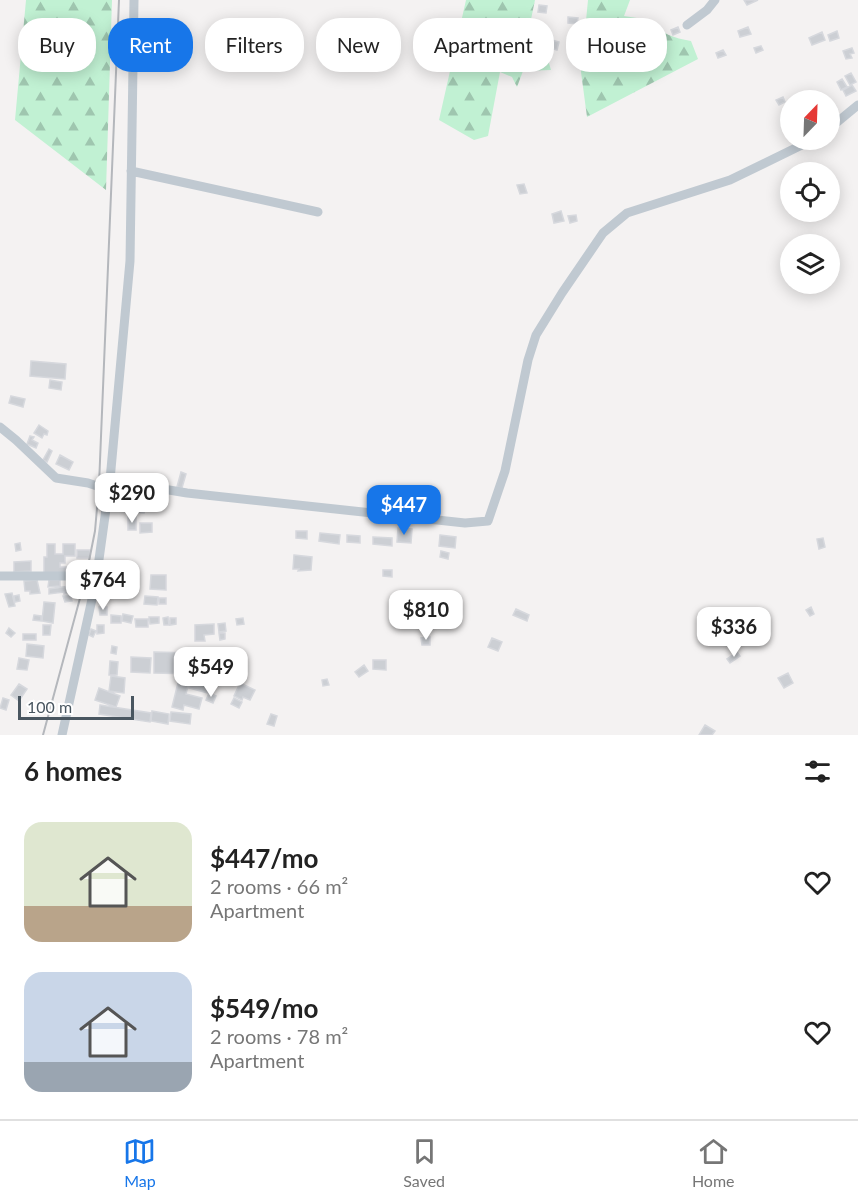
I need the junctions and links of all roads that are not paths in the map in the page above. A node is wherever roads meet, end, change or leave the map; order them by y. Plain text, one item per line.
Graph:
1 (134, 0) edge
2 (715, 0) edge
3 (687, 25) dead end
4 (858, 105) edge
5 (840, 120) edge
6 (792, 150) edge
7 (131, 171) junction
8 (318, 212) dead end
9 (0, 427) edge
10 (108, 494) junction
11 (0, 576) edge
12 (96, 581) junction
13 (62, 735) edge

1 - 7 street
2 - 3 street
4 - 5 street
6 - 10 street
7 - 8 street
7 - 10 street
9 - 10 street
10 - 12 street
11 - 12 street
12 - 13 street

